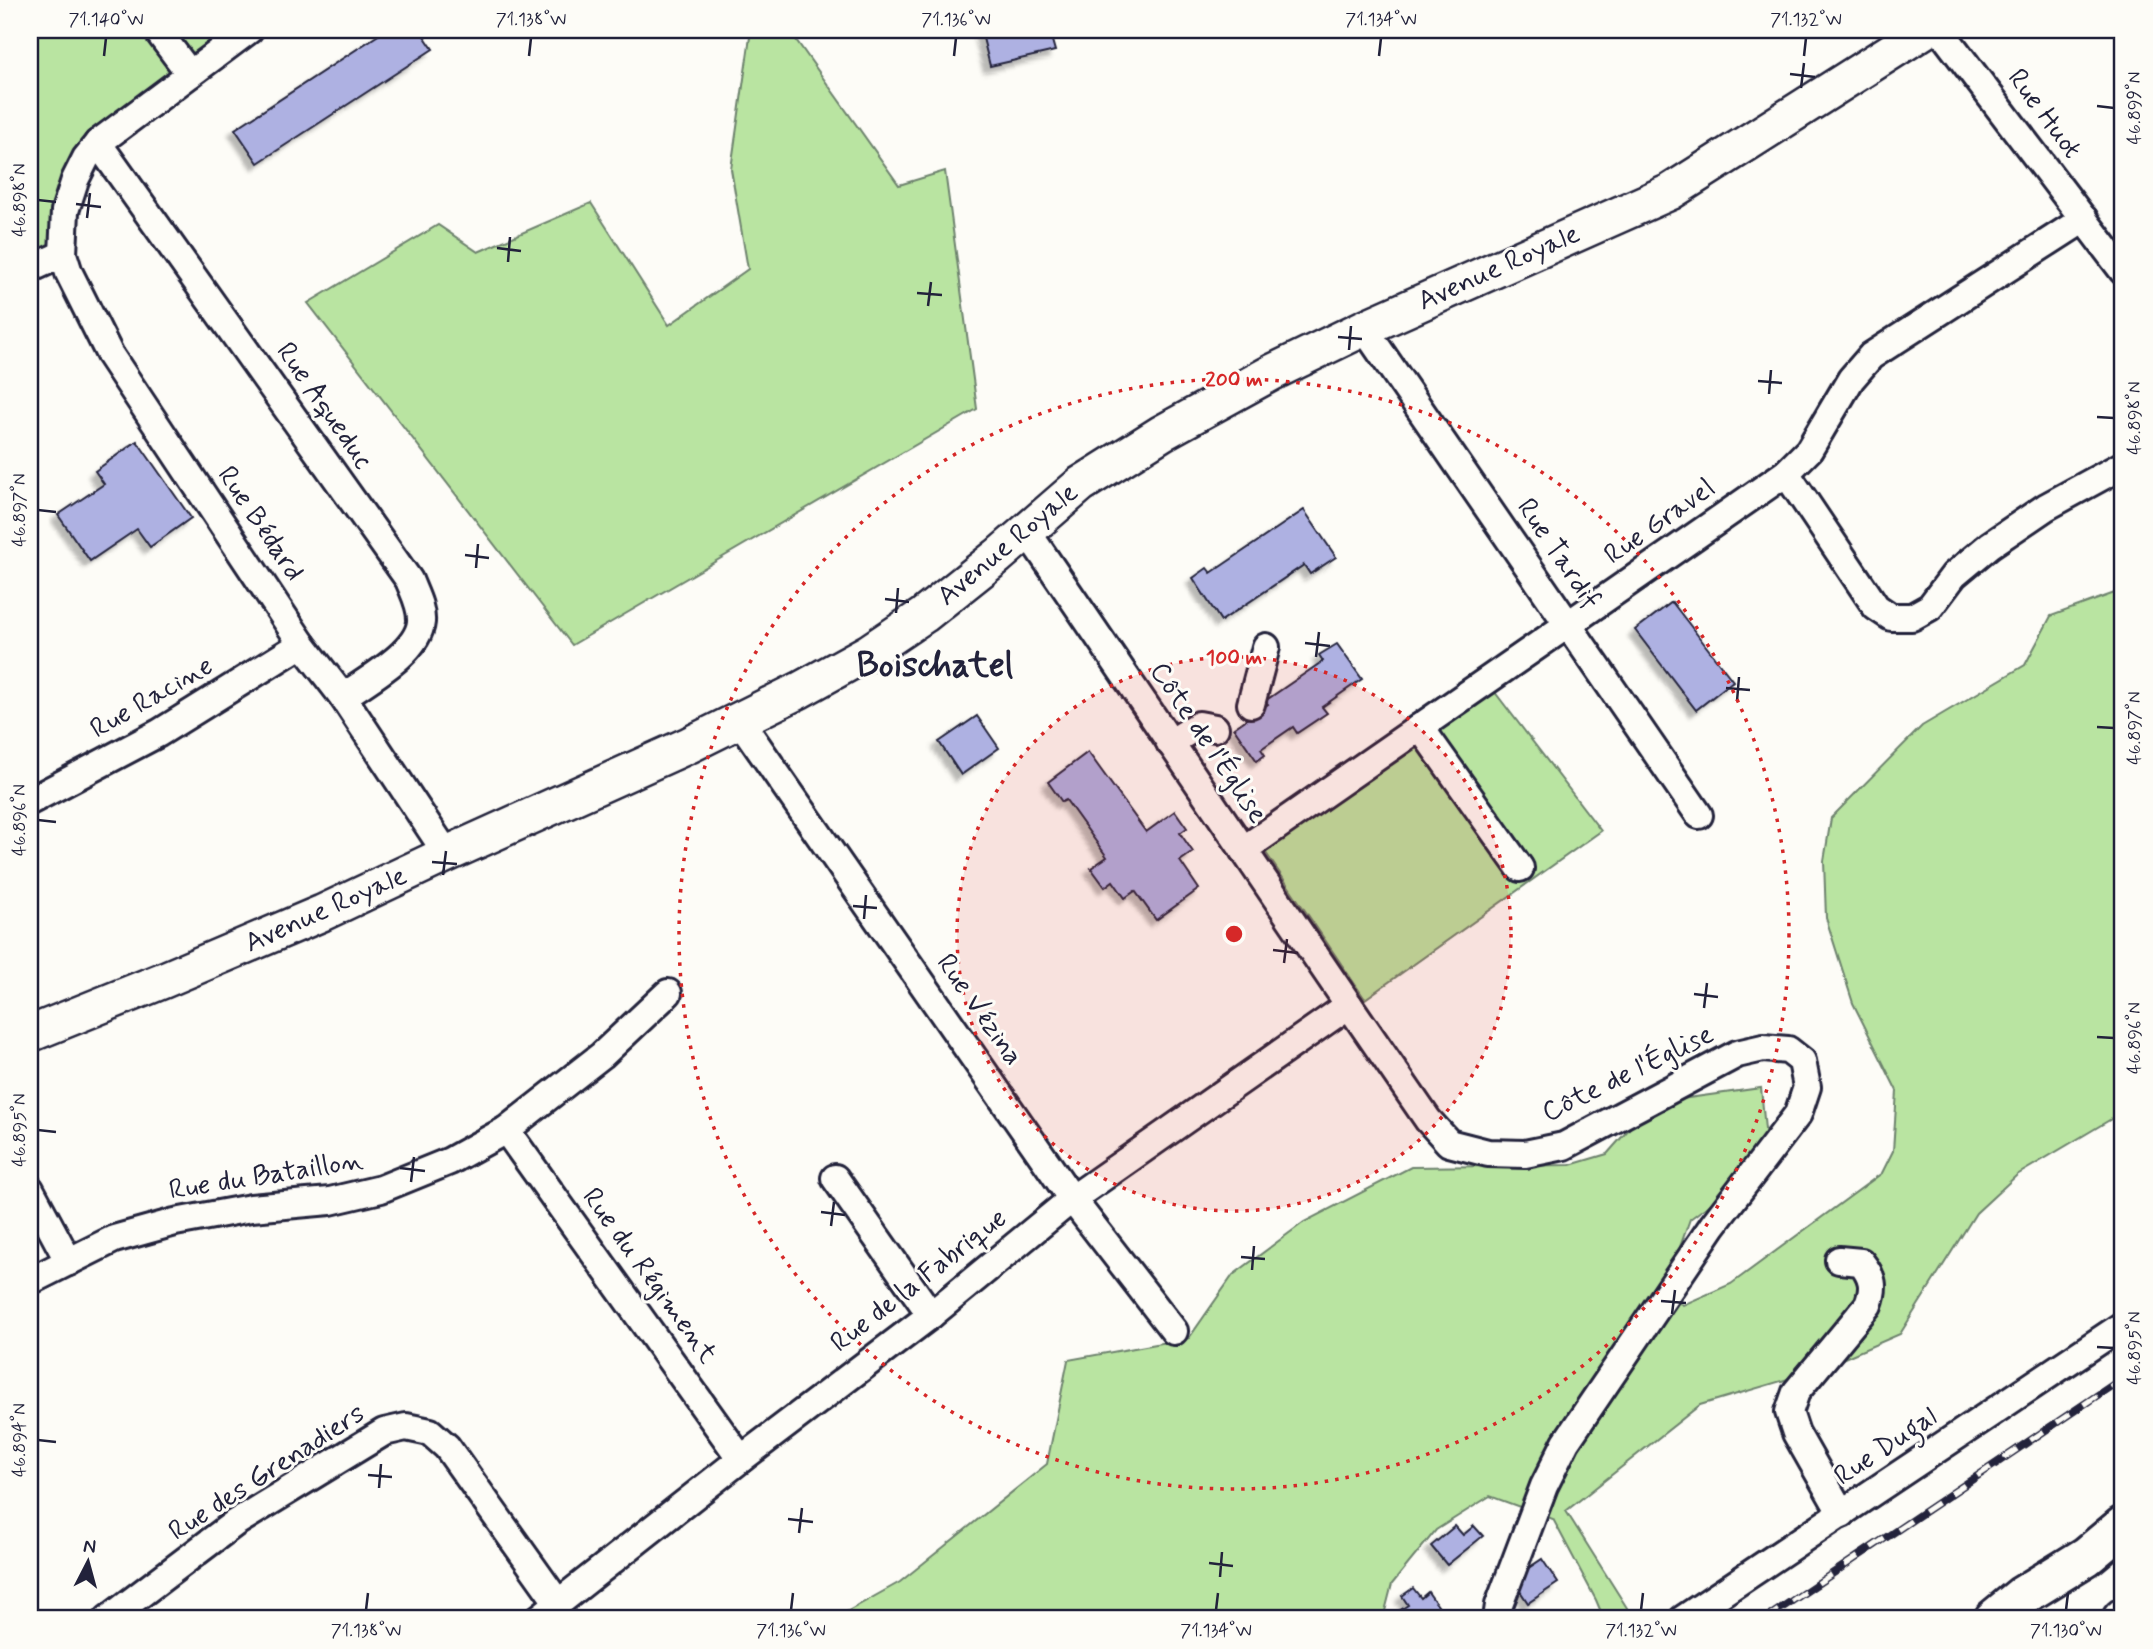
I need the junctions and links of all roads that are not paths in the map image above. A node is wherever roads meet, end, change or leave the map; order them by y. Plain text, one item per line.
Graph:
1 (157, 30) edge
2 (249, 30) edge
3 (1926, 30) edge
4 (1940, 30) edge
5 (190, 74) junction
6 (98, 143) junction
7 (2084, 219) junction
8 (63, 254) junction
9 (30, 269) edge
10 (2123, 271) edge
11 (1364, 328) junction
12 (2123, 466) edge
13 (1786, 473) junction
14 (1026, 530) junction
15 (1568, 624) junction
16 (302, 644) junction
17 (1266, 647) dead end
18 (343, 697) junction
19 (1251, 704) dead end
20 (740, 721) junction
21 (1420, 727) junction
22 (1215, 728) dead end
23 (1170, 743) junction
24 (30, 801) edge
25 (1699, 815) dead end
26 (1243, 850) junction
27 (447, 854) junction
28 (1520, 868) dead end
29 (668, 993) dead end
30 (1349, 1005) junction
31 (30, 1034) edge
32 (506, 1130) junction
33 (835, 1178) dead end
34 (30, 1189) edge
35 (1072, 1199) junction
36 (1839, 1260) dead end
37 (69, 1262) junction
38 (30, 1281) edge
39 (931, 1315) junction
40 (2123, 1325) edge
41 (1174, 1331) dead end
42 (741, 1459) junction
43 (1842, 1514) junction
44 (2123, 1527) edge
45 (558, 1603) junction
46 (2008, 1607) edge
47 (108, 1619) edge
48 (538, 1619) edge
49 (1497, 1619) edge
50 (1683, 1619) edge
51 (1987, 1619) edge

1 - 5 street
2 - 5 street, Rue Bédard
3 - 11 main road, Avenue Royale
4 - 7 street, Rue Huot
5 - 6 street, Rue Bédard
6 - 8 street, Rue Bédard
6 - 18 street, Rue Aqueduc
7 - 10 street, Rue Huot
7 - 13 street, Rue Gravel
8 - 9 street
8 - 16 street, Rue Bédard
11 - 14 main road, Avenue Royale
11 - 15 street, Rue Tardif
12 - 13 street
13 - 15 street, Rue Gravel
14 - 20 main road, Avenue Royale
14 - 23 street, Côte de l'Église
15 - 21 street, Rue Gravel
15 - 25 street, Rue Tardif
16 - 18 street, Rue Bédard
16 - 24 street, Rue Racine
17 - 19 street
18 - 27 street, Rue Bédard
20 - 27 main road, Avenue Royale
20 - 35 street, Rue Vézina
21 - 26 street, Rue Gravel
21 - 28 street
22 - 23 street
23 - 26 street, Côte de l'Église
26 - 30 street, Côte de l'Église
27 - 31 main road, Avenue Royale
29 - 32 street, Rue du Bataillon
30 - 35 street, Rue de la Fabrique
30 - 49 street, Côte de l'Église
32 - 37 street, Rue du Bataillon
32 - 42 street, Rue du Régiment
33 - 39 street
34 - 37 street
35 - 39 street, Rue de la Fabrique
35 - 41 street, Rue Vézina
36 - 43 street
37 - 38 street, Rue du Bataillon
39 - 42 street, Rue de la Fabrique
40 - 43 street, Rue Dugal
42 - 45 street, Rue de la Fabrique
43 - 50 street, Rue Dugal
44 - 46 highway
45 - 47 street, Rue des Grenadiers
45 - 48 street, Rue de la Fabrique
46 - 51 highway

